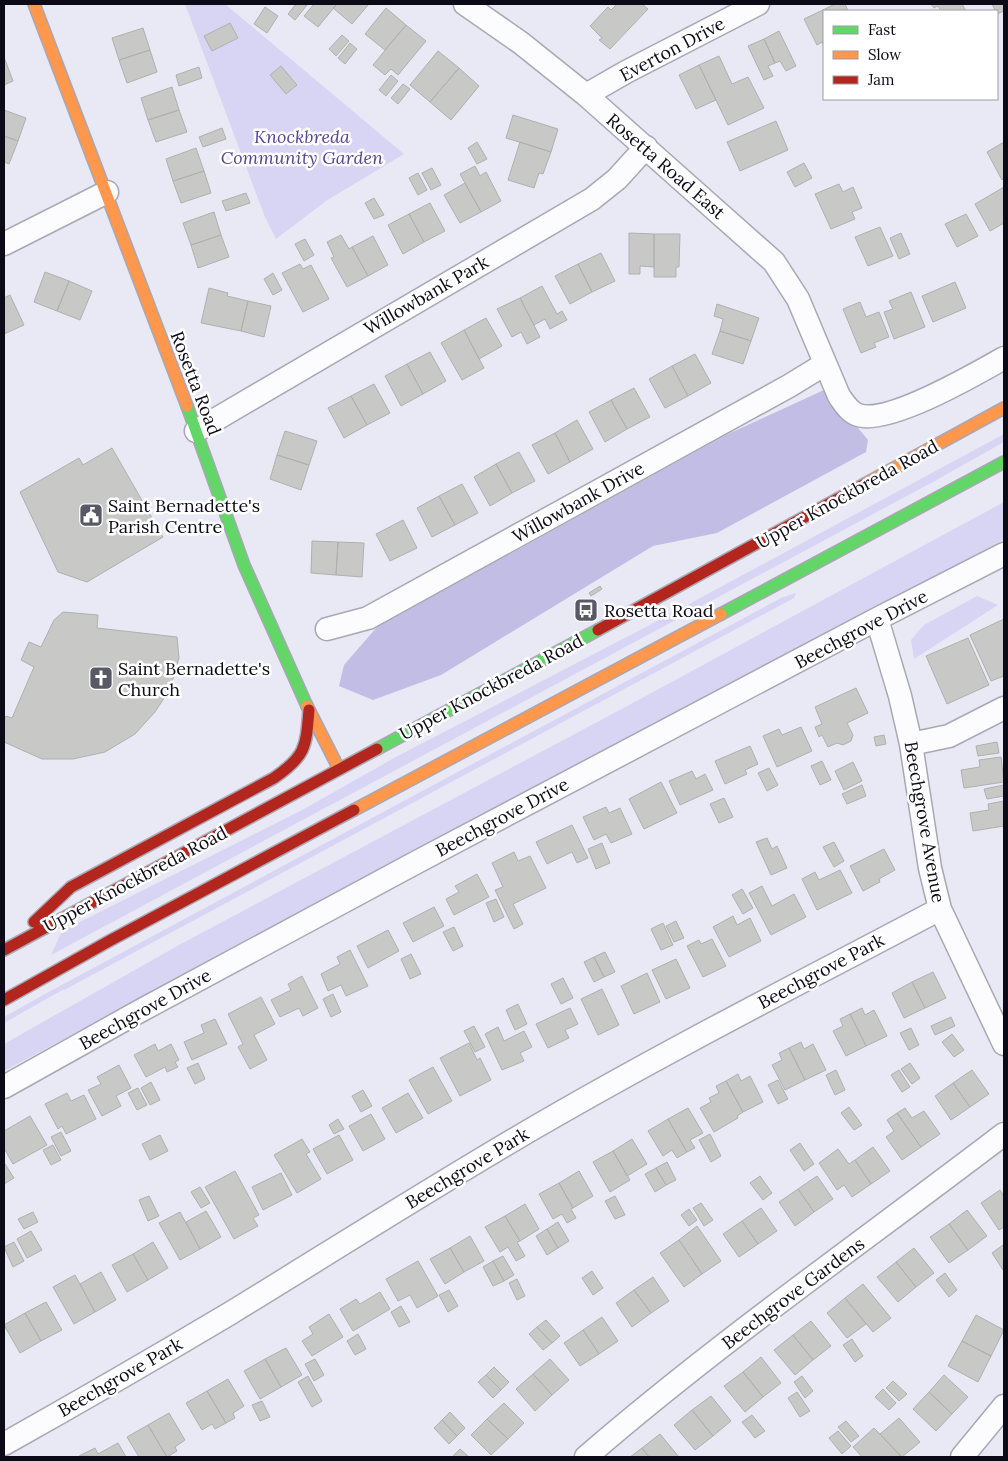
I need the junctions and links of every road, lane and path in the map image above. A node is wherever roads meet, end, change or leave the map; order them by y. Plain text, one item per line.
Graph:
1 (34, 4) edge
2 (465, 4) edge
3 (758, 4) edge
4 (586, 96) junction
5 (646, 147) junction
6 (107, 192) junction
7 (4, 244) edge
8 (1004, 358) edge
9 (825, 364) junction
10 (1004, 408) edge
11 (196, 430) junction
12 (1004, 462) edge
13 (1002, 561) edge
14 (877, 619) junction
15 (327, 629) dead end
16 (1004, 708) edge
17 (309, 710) junction
18 (911, 744) junction
19 (339, 769) junction
20 (940, 909) junction
21 (4, 950) edge
22 (4, 1000) edge
23 (1004, 1044) edge
24 (4, 1087) edge
25 (1004, 1134) edge
26 (1004, 1406) edge
27 (4, 1444) edge
28 (586, 1457) edge
29 (962, 1457) edge

1 - 6 main road, Rosetta Road
2 - 4 street, Rosetta Road East
3 - 4 street, Everton Drive
4 - 5 street, Rosetta Road East
5 - 9 street, Rosetta Road East
5 - 11 street, Willowbank Park
6 - 7 street
6 - 11 main road, Rosetta Road
8 - 9 street
9 - 15 street, Willowbank Drive
10 - 19 main road, Upper Knockbreda Road
11 - 17 main road, Rosetta Road
12 - 22 main road
13 - 14 street, Beechgrove Drive
14 - 18 street, Beechgrove Avenue
14 - 24 street, Beechgrove Drive
16 - 18 street
17 - 19 main road, Rosetta Road
17 - 21 main road
18 - 20 street, Beechgrove Avenue
19 - 21 main road, Upper Knockbreda Road
20 - 23 street, Beechgrove Avenue
20 - 27 street, Beechgrove Park
25 - 28 street, Beechgrove Gardens
26 - 29 street

